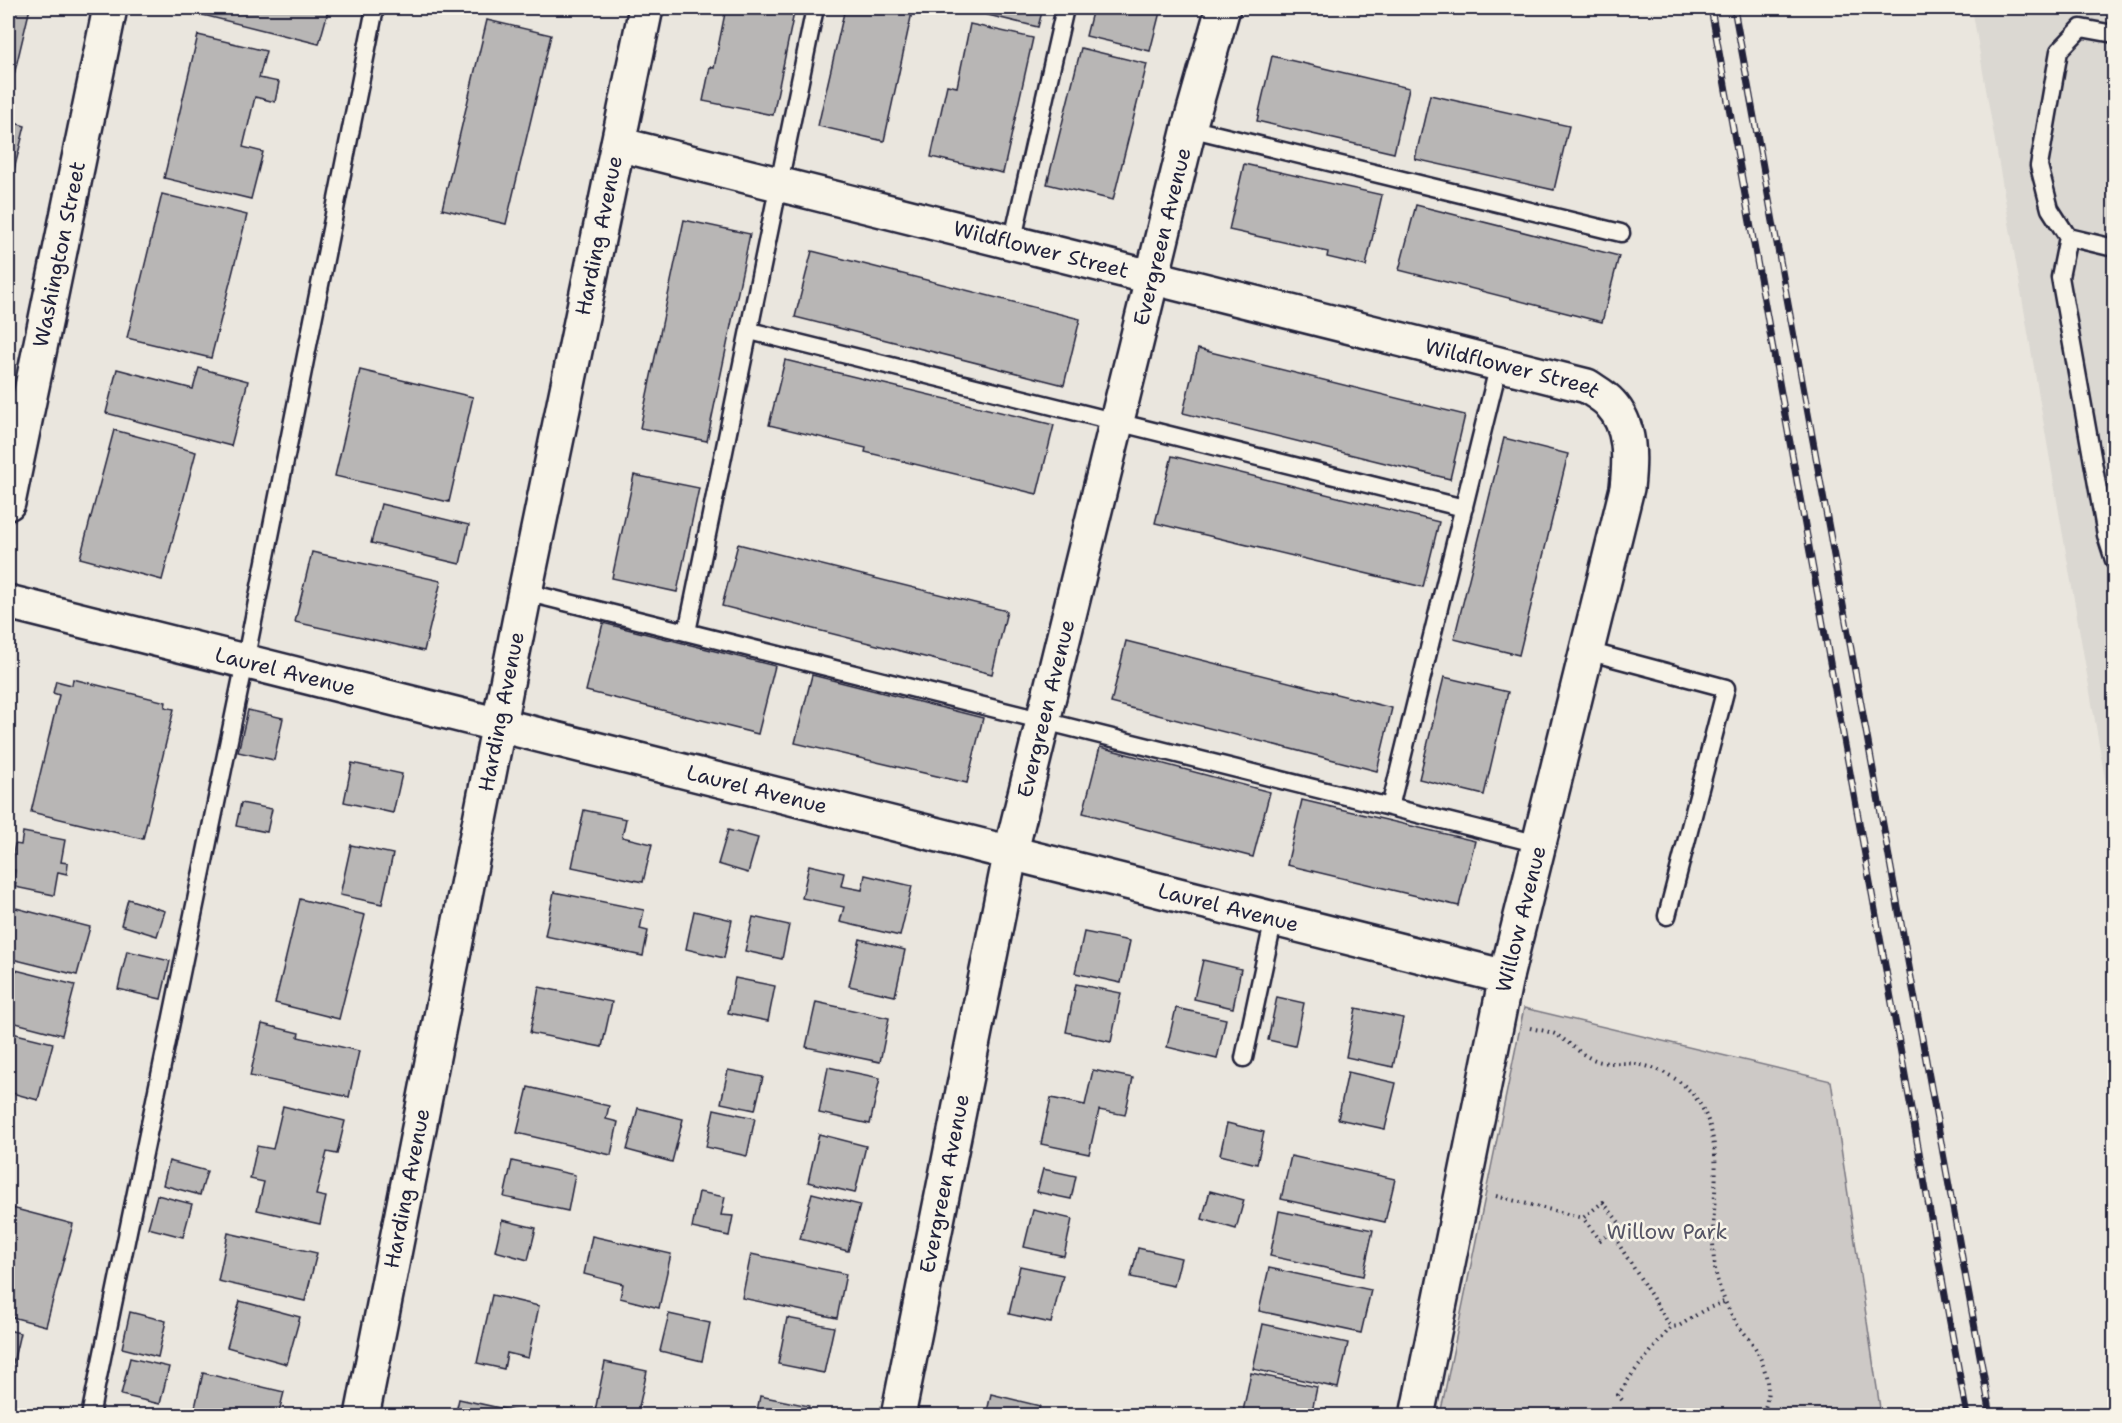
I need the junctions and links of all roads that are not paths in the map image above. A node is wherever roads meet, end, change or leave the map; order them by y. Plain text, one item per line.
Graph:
1 (110, 8) edge
2 (375, 8) edge
3 (646, 8) edge
4 (815, 8) edge
5 (1065, 8) edge
6 (1222, 8) edge
7 (2115, 34) edge
8 (1189, 128) junction
9 (618, 144) junction
10 (780, 184) junction
11 (1621, 233) dead end
12 (2068, 237) junction
13 (1012, 243) junction
14 (2115, 248) edge
15 (1152, 278) junction
16 (750, 331) junction
17 (1499, 364) junction
18 (1116, 422) junction
19 (1624, 425) joint
20 (8, 503) edge
21 (1464, 508) junction
22 (2115, 560) edge
23 (525, 592) junction
24 (8, 602) edge
25 (687, 632) junction
26 (1587, 651) junction
27 (245, 662) junction
28 (1043, 721) junction
29 (499, 726) junction
30 (1390, 807) junction
31 (1539, 844) junction
32 (1011, 851) junction
33 (1667, 916) dead end
34 (1274, 918) junction
35 (1506, 977) junction
36 (1244, 1058) dead end
37 (90, 1416) edge
38 (362, 1416) edge
39 (898, 1416) edge
40 (1417, 1416) edge

1 - 20 street, Washington Street
2 - 27 lane
3 - 9 street, Harding Avenue
4 - 10 lane
5 - 13 lane
6 - 8 street, Evergreen Avenue
7 - 12 lane
8 - 11 lane
8 - 15 street, Evergreen Avenue
9 - 10 street, Wildflower Street
9 - 23 street, Harding Avenue
10 - 13 street, Wildflower Street
10 - 16 lane
12 - 14 lane
12 - 22 lane
13 - 15 street, Wildflower Street
15 - 17 street, Wildflower Street
15 - 18 street, Evergreen Avenue
16 - 18 lane
16 - 25 lane
17 - 19 street, Wildflower Street
17 - 21 lane
18 - 21 lane
18 - 28 street, Evergreen Avenue
19 - 26 street, Willow Avenue
21 - 30 lane
23 - 25 lane
23 - 29 street, Harding Avenue
24 - 27 street, Laurel Avenue
25 - 28 lane
26 - 31 street, Willow Avenue
26 - 33 lane
27 - 29 street, Laurel Avenue
27 - 37 lane
28 - 30 lane
28 - 32 street, Evergreen Avenue
29 - 32 street, Laurel Avenue
29 - 38 street, Harding Avenue
30 - 31 lane
31 - 35 street, Willow Avenue
32 - 34 street, Laurel Avenue
32 - 39 street, Evergreen Avenue
34 - 35 street, Laurel Avenue
34 - 36 lane
35 - 40 street, Willow Avenue

